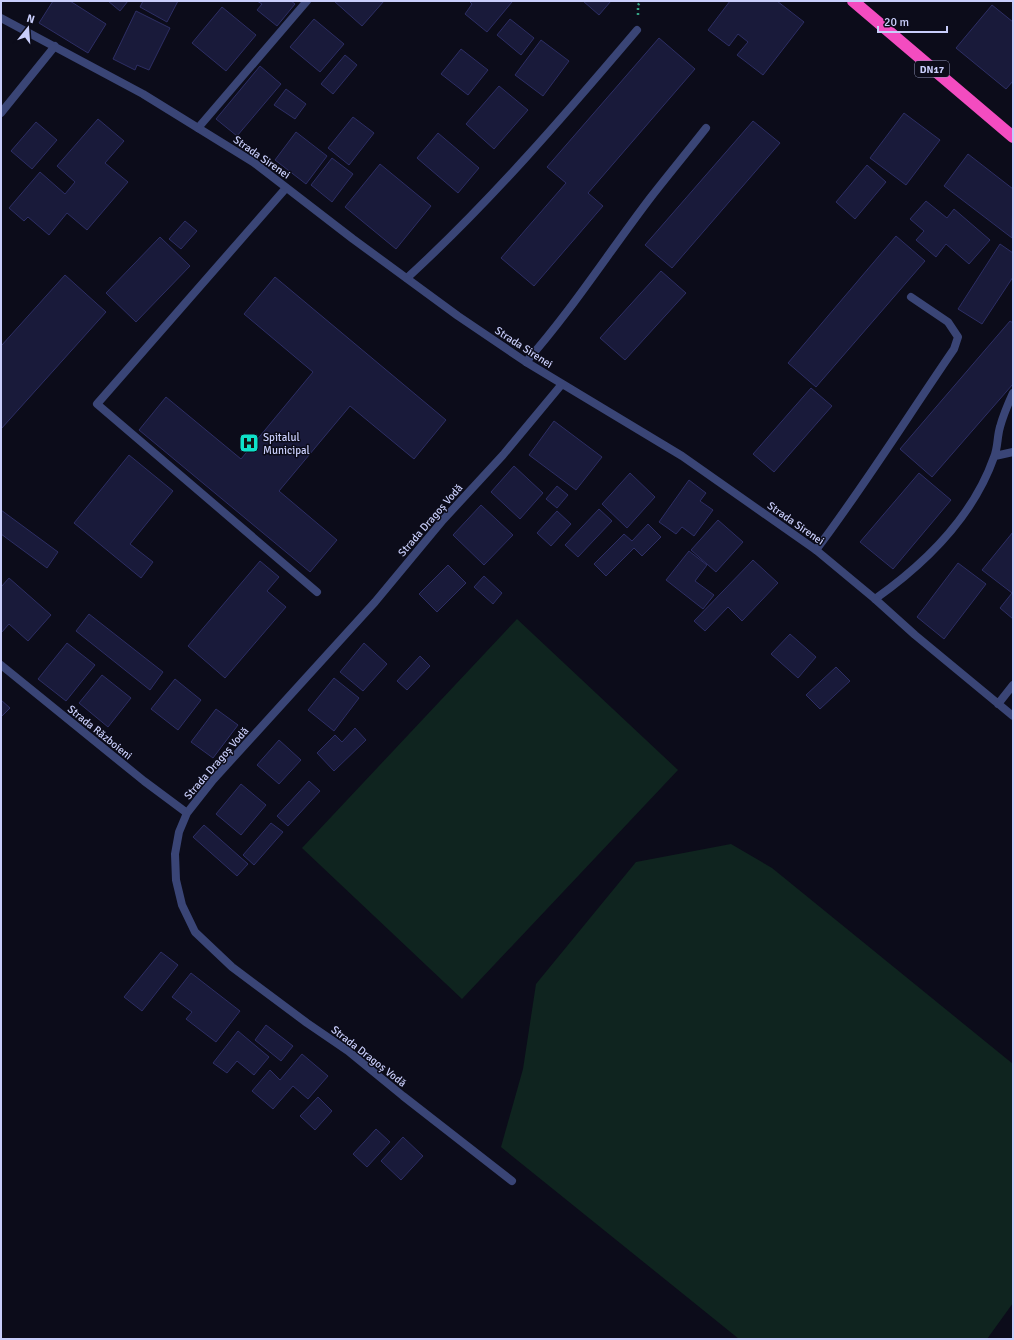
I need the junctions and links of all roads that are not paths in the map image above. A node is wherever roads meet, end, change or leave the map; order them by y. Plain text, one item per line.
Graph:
1 (307, 1) edge
2 (853, 1) edge
3 (1, 18) edge
4 (637, 30) dead end
5 (55, 46) junction
6 (1, 114) edge
7 (198, 128) junction
8 (706, 128) dead end
9 (1013, 137) edge
10 (286, 188) junction
11 (407, 278) junction
12 (911, 297) dead end
13 (526, 362) junction
14 (562, 384) junction
15 (1013, 393) edge
16 (1013, 452) edge
17 (995, 456) junction
18 (816, 550) junction
19 (317, 592) dead end
20 (875, 599) junction
21 (1, 665) edge
22 (1013, 685) edge
23 (998, 704) junction
24 (1013, 716) edge
25 (187, 813) junction
26 (512, 1181) dead end

1 - 7 street
2 - 9 highway, DN17
3 - 5 street, Strada Sirenei
4 - 11 street
5 - 6 street
5 - 7 street, Strada Sirenei
7 - 10 street, Strada Sirenei
8 - 13 street
10 - 11 street, Strada Sirenei
10 - 19 street
11 - 13 street, Strada Sirenei
12 - 18 street
13 - 14 street, Strada Sirenei
14 - 18 street, Strada Sirenei
14 - 25 street, Strada Dragoș Vodă
15 - 17 street
16 - 17 street
17 - 20 street
18 - 20 street, Strada Sirenei
20 - 23 street, Strada Sirenei
21 - 25 street, Strada Războieni
22 - 23 street
23 - 24 street, Strada Sirenei
25 - 26 street, Strada Dragoș Vodă

